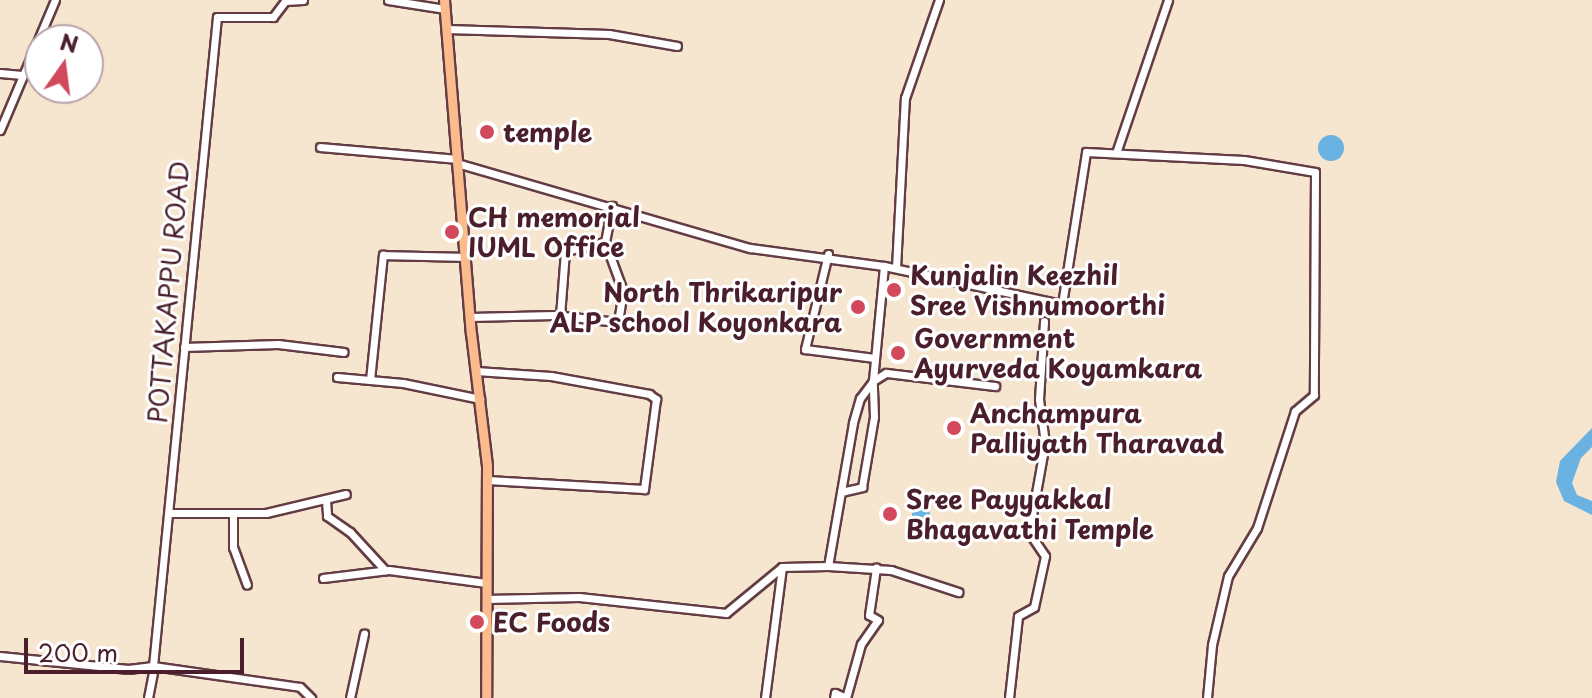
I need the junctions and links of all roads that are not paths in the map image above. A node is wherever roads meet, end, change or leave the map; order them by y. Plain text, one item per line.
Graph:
1 (55, 0) edge
2 (303, 0) edge
3 (388, 0) edge
4 (939, 0) edge
5 (1168, 0) edge
6 (444, 4) edge
7 (447, 29) junction
8 (677, 46) dead end
9 (0, 73) edge
10 (22, 75) junction
11 (0, 130) edge
12 (320, 147) dead end
13 (1117, 150) junction
14 (457, 161) junction
15 (612, 206) junction
16 (605, 242) junction
17 (828, 254) junction
18 (465, 257) junction
19 (884, 266) junction
20 (896, 268) junction
21 (560, 316) junction
22 (470, 317) junction
23 (1044, 321) dead end
24 (184, 347) junction
25 (344, 352) dead end
26 (874, 358) junction
27 (476, 371) junction
28 (337, 377) dead end
29 (370, 380) junction
30 (873, 381) junction
31 (995, 386) dead end
32 (480, 399) junction
33 (487, 480) junction
34 (841, 492) junction
35 (346, 494) dead end
36 (326, 500) junction
37 (170, 513) junction
38 (233, 514) junction
39 (828, 566) junction
40 (782, 567) junction
41 (876, 568) junction
42 (385, 570) junction
43 (323, 578) dead end
44 (486, 583) junction
45 (247, 585) dead end
46 (958, 592) dead end
47 (486, 599) junction
48 (364, 634) dead end
49 (0, 656) edge
50 (154, 667) junction
51 (148, 698) edge
52 (311, 698) edge
53 (350, 698) edge
54 (486, 698) edge
55 (765, 698) edge
56 (834, 698) edge
57 (846, 698) edge
58 (1009, 698) edge
59 (1207, 698) edge

1 - 10 street
2 - 24 street, POTTAKAPPU ROAD
3 - 6 street
4 - 20 street
5 - 13 street
6 - 7 main road
7 - 8 street
7 - 14 main road
9 - 10 street
10 - 11 street
12 - 14 street
13 - 20 street
13 - 59 street
14 - 15 street
14 - 18 main road
15 - 16 street
15 - 17 street
16 - 21 street
16 - 21 street
17 - 19 street
17 - 26 street
18 - 22 main road
18 - 29 street
19 - 20 street
19 - 26 street
21 - 22 street
22 - 27 main road
23 - 58 street
24 - 25 street
24 - 37 street, POTTAKAPPU ROAD
26 - 30 street
27 - 32 main road
27 - 33 street
28 - 29 street
29 - 32 street
30 - 31 street
30 - 34 street
30 - 34 street
32 - 33 main road
33 - 44 main road
34 - 39 street
35 - 36 street
36 - 38 street
36 - 42 street
37 - 38 street
37 - 50 street, POTTAKAPPU ROAD
38 - 45 street
39 - 40 street
39 - 41 street
40 - 47 street
40 - 55 street
41 - 46 street
41 - 57 street
42 - 43 street
42 - 44 street
44 - 47 main road
47 - 54 main road
48 - 53 street
49 - 50 street
50 - 51 street, POTTAKAPPU ROAD
50 - 52 street
56 - 57 street

